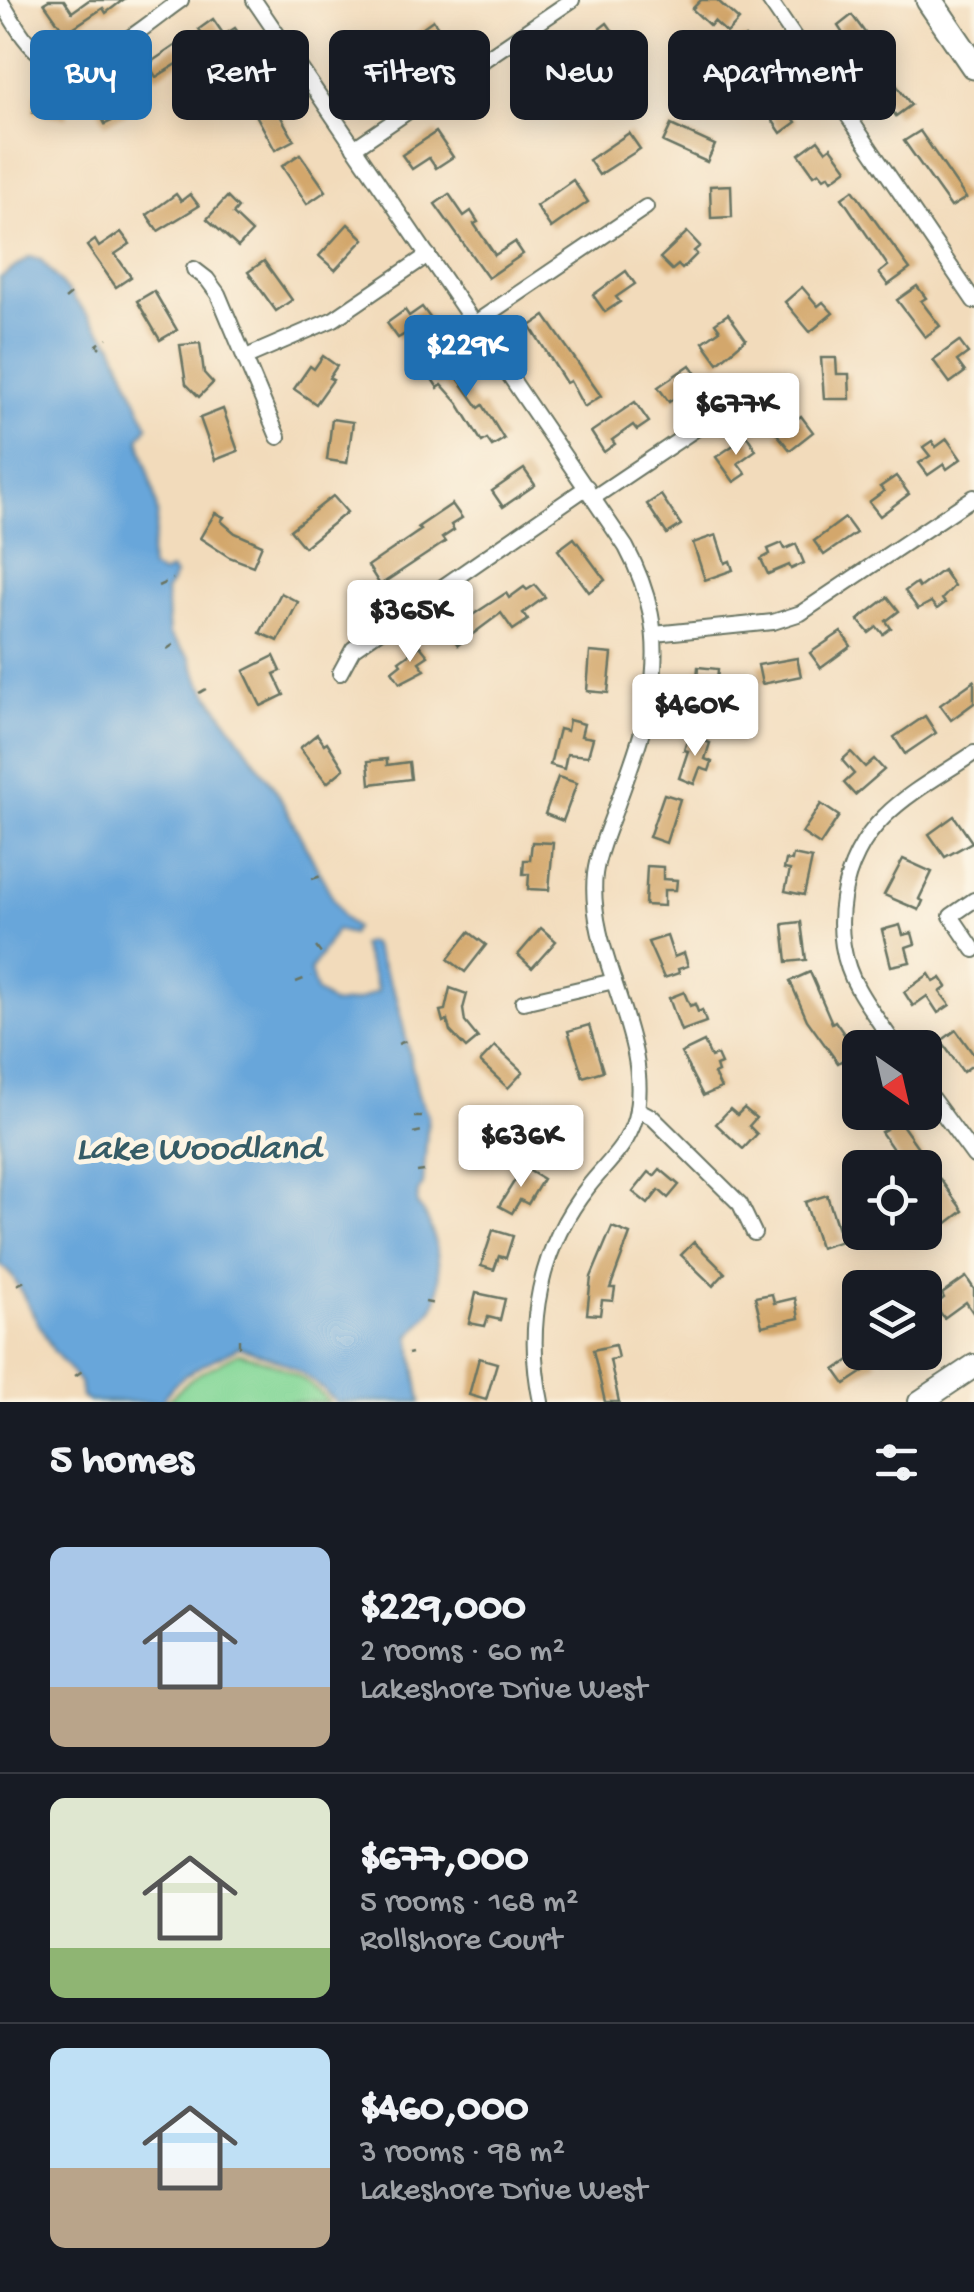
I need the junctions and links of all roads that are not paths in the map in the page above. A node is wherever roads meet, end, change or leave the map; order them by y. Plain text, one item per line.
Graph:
1 (0, 0) edge
2 (181, 0) edge
3 (254, 0) edge
4 (572, 0) edge
5 (769, 0) edge
6 (929, 0) edge
7 (974, 66) edge
8 (354, 148) junction
9 (646, 207) dead end
10 (428, 255) junction
11 (194, 269) dead end
12 (974, 301) edge
13 (474, 323) junction
14 (246, 358) junction
15 (767, 380) dead end
16 (278, 437) dead end
17 (590, 492) junction
18 (974, 497) edge
19 (654, 634) junction
20 (340, 673) dead end
21 (974, 754) edge
22 (974, 900) edge
23 (974, 950) edge
24 (614, 981) junction
25 (524, 1002) dead end
26 (885, 1030) edge
27 (637, 1109) junction
28 (942, 1112) edge
29 (974, 1156) edge
30 (754, 1234) dead end
31 (974, 1366) edge
32 (541, 1402) edge
33 (920, 1402) edge

1 - 2 street
3 - 8 street
4 - 8 street
5 - 12 street
6 - 7 highway
8 - 10 street
9 - 13 street
10 - 13 street
10 - 14 street
11 - 14 street
13 - 17 street
14 - 16 street
15 - 17 street
17 - 19 street
17 - 20 street
18 - 19 street
19 - 24 street
21 - 26 street
22 - 23 street
24 - 25 street
24 - 27 street
27 - 30 street
27 - 32 street
28 - 29 street
31 - 33 main road

